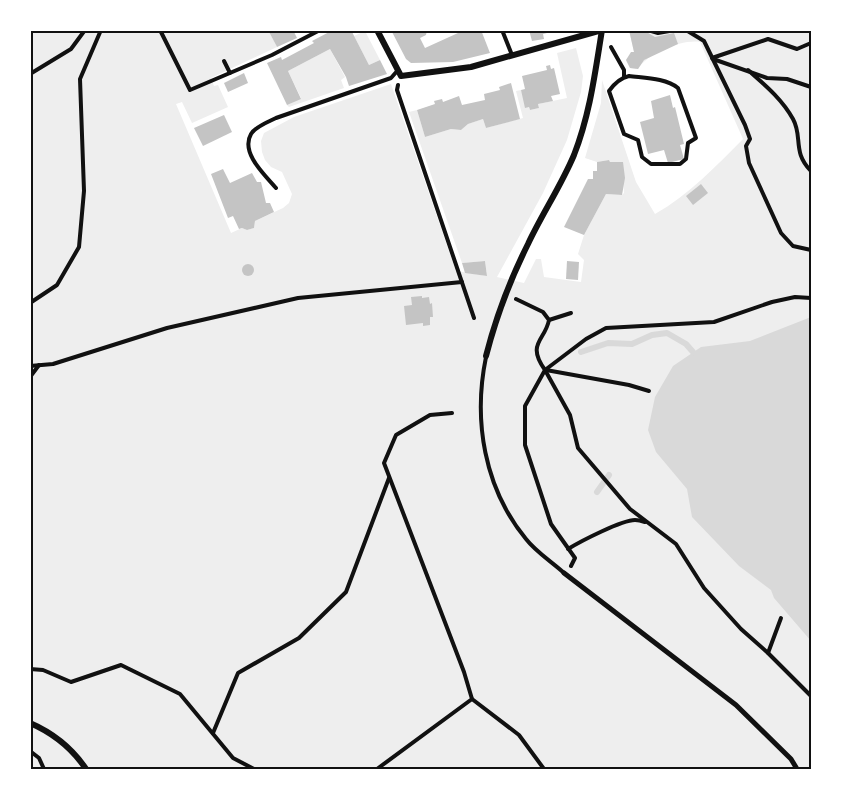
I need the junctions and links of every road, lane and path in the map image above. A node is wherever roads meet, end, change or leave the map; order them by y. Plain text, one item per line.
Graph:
1 (85, 30) edge
2 (101, 30) edge
3 (160, 30) edge
4 (320, 30) edge
5 (377, 30) edge
6 (502, 30) edge
7 (602, 30) edge
8 (648, 30) edge
9 (675, 30) edge
10 (686, 30) edge
11 (811, 43) edge
12 (512, 55) junction
13 (712, 58) junction
14 (224, 61) dead end
15 (748, 70) junction
16 (230, 73) junction
17 (400, 73) junction
18 (30, 74) edge
19 (624, 77) junction
20 (811, 87) edge
21 (811, 171) edge
22 (276, 188) dead end
23 (811, 250) edge
24 (462, 282) junction
25 (512, 297) dead end
26 (811, 298) edge
27 (30, 303) edge
28 (571, 313) dead end
29 (474, 318) dead end
30 (549, 320) junction
31 (486, 356) joint
32 (39, 364) junction
33 (30, 366) edge
34 (545, 370) junction
35 (30, 377) edge
36 (649, 391) dead end
37 (452, 413) dead end
38 (390, 478) junction
39 (649, 523) junction
40 (568, 549) junction
41 (564, 573) junction
42 (781, 618) dead end
43 (768, 653) junction
44 (30, 669) edge
45 (811, 696) edge
46 (472, 699) junction
47 (30, 723) edge
48 (213, 734) junction
49 (30, 751) edge
50 (44, 769) edge
51 (86, 769) edge
52 (254, 769) edge
53 (377, 769) edge
54 (544, 769) edge
55 (797, 769) edge

1 - 18 path
2 - 27 path
3 - 16 path
4 - 16 path
5 - 17 street
6 - 12 lane
7 - 12 street
7 - 19 path
7 - 31 street
8 - 9 path
10 - 13 path
11 - 13 path
12 - 17 street
13 - 15 path
13 - 23 path
14 - 16 path
15 - 20 path
15 - 21 path
17 - 22 lane
17 - 24 path
19 - 19 path
24 - 29 path
24 - 32 path
25 - 30 path
26 - 34 path
28 - 30 path
30 - 34 path
31 - 41 lane
32 - 33 path
32 - 35 path
34 - 36 path
34 - 39 path
34 - 40 path
37 - 38 path
38 - 46 path
38 - 48 path
39 - 40 path
39 - 43 path
40 - 41 path
41 - 55 street
42 - 43 path
43 - 45 path
44 - 48 path
46 - 53 path
46 - 54 path
47 - 51 street
48 - 52 path
49 - 50 path

